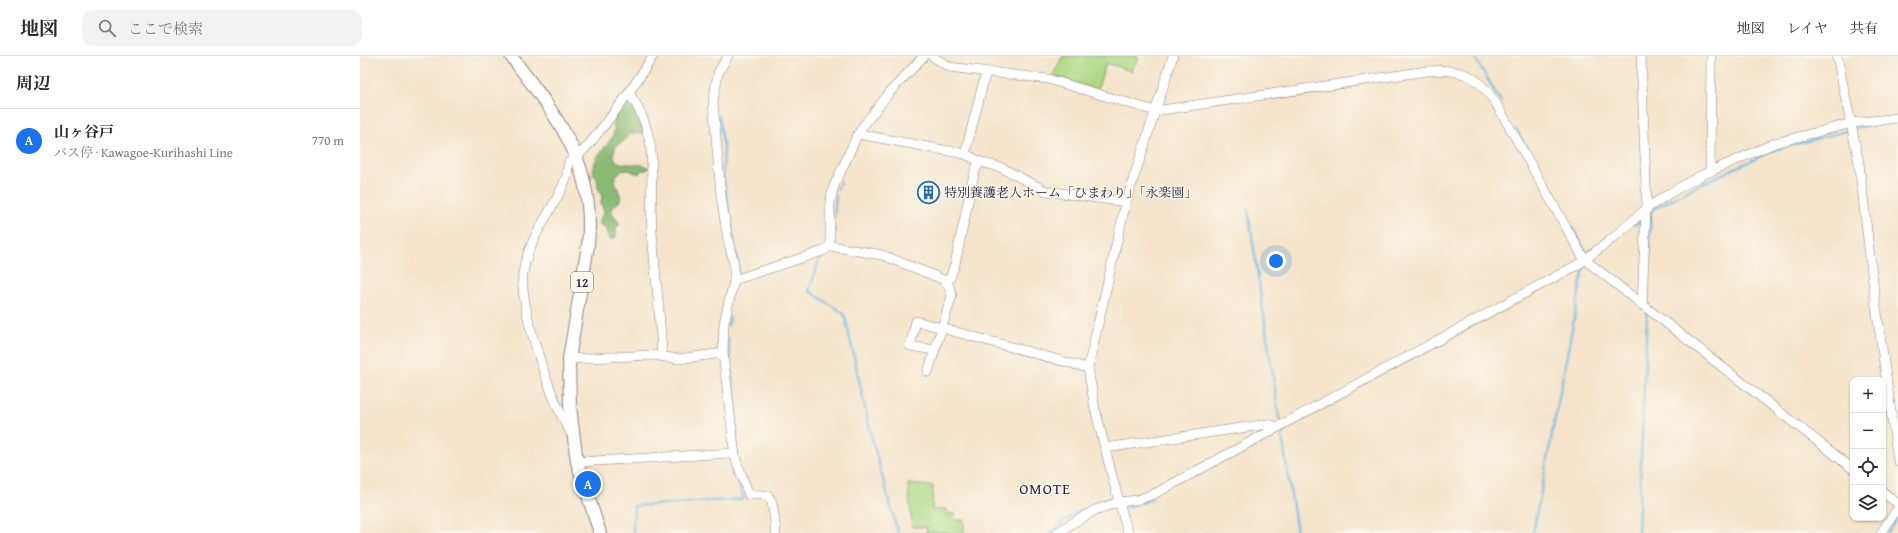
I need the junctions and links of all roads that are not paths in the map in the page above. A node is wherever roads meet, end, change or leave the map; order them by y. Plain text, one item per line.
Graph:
1 (510, 56) edge
2 (653, 56) edge
3 (728, 56) edge
4 (924, 56) edge
5 (932, 56) edge
6 (1173, 56) edge
7 (1642, 56) edge
8 (1711, 56) edge
9 (1837, 56) edge
10 (986, 72) junction
11 (629, 93) junction
12 (1155, 111) junction
13 (1898, 118) edge
14 (1852, 124) junction
15 (858, 134) junction
16 (965, 154) junction
17 (576, 157) junction
18 (981, 162) junction
19 (1710, 172) junction
20 (1126, 202) junction
21 (1647, 209) junction
22 (830, 246) junction
23 (1584, 259) junction
24 (734, 280) junction
25 (946, 282) junction
26 (1642, 305) junction
27 (942, 328) junction
28 (934, 350) junction
29 (723, 354) junction
30 (662, 355) junction
31 (569, 359) junction
32 (1088, 368) junction
33 (928, 372) dead end
34 (1279, 427) junction
35 (573, 436) junction
36 (1105, 448) junction
37 (735, 453) junction
38 (1898, 461) edge
39 (577, 462) junction
40 (1850, 467) edge
41 (1886, 494) edge
42 (1119, 502) junction
43 (1898, 504) edge
44 (1896, 514) edge
45 (600, 533) edge
46 (776, 533) edge
47 (1056, 533) edge
48 (1128, 533) edge
49 (1881, 533) edge

1 - 17 main road, 12
2 - 11 street
3 - 24 street
4 - 15 street
5 - 10 street
6 - 12 street
7 - 21 street
8 - 19 street
9 - 14 street
10 - 12 street
10 - 16 street
11 - 17 street
11 - 30 street
12 - 20 street
12 - 23 street
13 - 14 street
14 - 19 street
14 - 38 street
15 - 16 street
15 - 22 street
16 - 18 street
17 - 31 main road, 12
17 - 35 street
18 - 20 street
18 - 25 street
19 - 21 street
20 - 32 street
21 - 23 street
21 - 26 street
22 - 24 street
22 - 25 street
23 - 26 street
23 - 34 street
24 - 29 street
25 - 27 street
26 - 40 street
27 - 28 street
27 - 28 street
27 - 32 street
28 - 33 street
29 - 30 street
29 - 37 street
30 - 31 street
31 - 35 main road, 12
32 - 36 street
34 - 36 street
34 - 42 street
35 - 39 main road, 12
36 - 42 street
37 - 39 street
37 - 46 street
39 - 45 main road, 12
41 - 43 street
42 - 47 street
42 - 48 street
44 - 49 street

